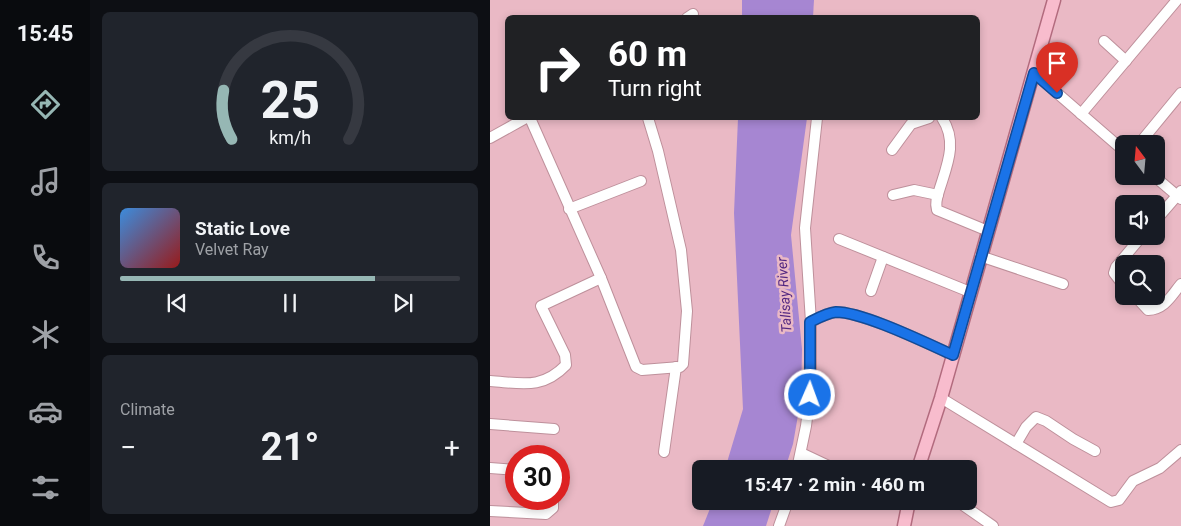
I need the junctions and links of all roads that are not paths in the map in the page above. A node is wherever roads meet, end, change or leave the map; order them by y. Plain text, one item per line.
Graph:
1 (1054, 0) edge
2 (1177, 0) edge
3 (1104, 41) dead end
4 (1126, 61) junction
5 (1034, 73) junction
6 (1181, 93) edge
7 (1081, 114) junction
8 (524, 120) edge
9 (529, 120) edge
10 (649, 120) edge
11 (817, 120) edge
12 (922, 120) edge
13 (943, 120) edge
14 (1147, 135) edge
15 (490, 138) edge
16 (1115, 143) edge
17 (892, 150) dead end
18 (641, 181) dead end
19 (1165, 184) edge
20 (894, 194) dead end
21 (938, 195) junction
22 (1180, 195) edge
23 (569, 209) junction
24 (1165, 211) edge
25 (988, 230) junction
26 (839, 239) dead end
27 (1134, 245) edge
28 (1126, 255) edge
29 (980, 256) junction
30 (883, 257) junction
31 (601, 278) junction
32 (1063, 284) dead end
33 (1181, 284) edge
34 (871, 291) dead end
35 (970, 292) junction
36 (1165, 304) edge
37 (1143, 305) edge
38 (1164, 305) edge
39 (810, 322) junction
40 (953, 355) junction
41 (676, 367) junction
42 (490, 381) edge
43 (941, 398) junction
44 (490, 424) edge
45 (554, 429) dead end
46 (1016, 444) junction
47 (1181, 450) edge
48 (1096, 451) dead end
49 (664, 452) dead end
50 (801, 453) junction
51 (799, 460) edge
52 (816, 460) edge
53 (921, 460) edge
54 (490, 468) edge
55 (505, 469) edge
56 (551, 510) edge
57 (785, 510) edge
58 (907, 510) edge
59 (970, 510) edge
60 (490, 511) edge
61 (779, 526) edge
62 (904, 526) edge
63 (993, 526) edge

1 - 5 main road
2 - 4 street
3 - 4 street
4 - 7 street
5 - 7 street
5 - 25 main road
6 - 14 street
7 - 16 street
8 - 15 street
9 - 23 street
10 - 41 street
11 - 39 street
12 - 17 street
13 - 21 street
18 - 23 street
19 - 22 street
20 - 21 street
21 - 25 street
22 - 24 street
23 - 31 street
25 - 29 main road
26 - 30 street
27 - 28 street
29 - 32 street
29 - 35 main road
30 - 34 street
30 - 35 street
31 - 41 street
31 - 42 street
33 - 36 street
35 - 40 main road
37 - 38 street
39 - 40 street
39 - 50 street
40 - 43 main road
41 - 49 street
43 - 46 street
43 - 53 main road
44 - 45 street
46 - 47 street
46 - 48 street
50 - 51 street
50 - 52 street
54 - 55 street
56 - 60 street
57 - 61 street
58 - 62 main road
59 - 63 street

